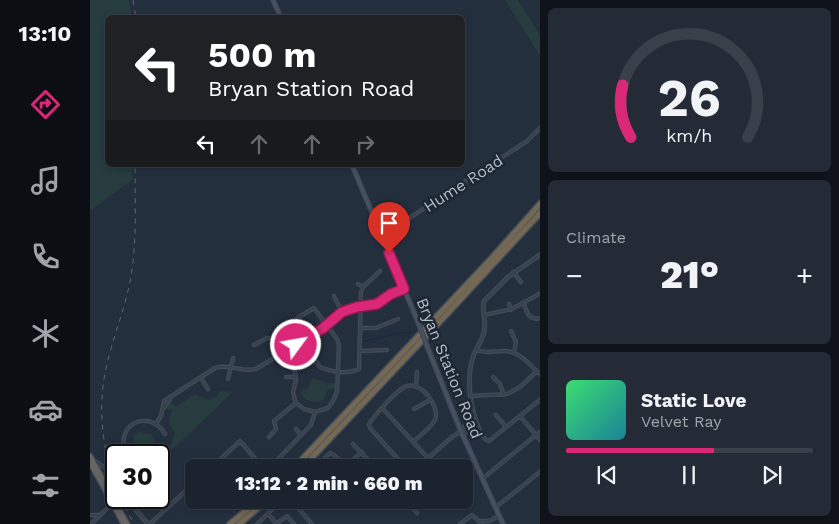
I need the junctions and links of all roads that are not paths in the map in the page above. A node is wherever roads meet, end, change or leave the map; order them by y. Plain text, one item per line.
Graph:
1 (273, 0) edge
2 (280, 15) edge
3 (540, 127) edge
4 (353, 167) edge
5 (540, 203) edge
6 (540, 212) edge
7 (382, 236) junction
8 (540, 254) edge
9 (380, 271) dead end
10 (513, 272) junction
11 (521, 282) dead end
12 (358, 284) dead end
13 (363, 288) junction
14 (403, 288) junction
15 (540, 293) edge
16 (334, 296) dead end
17 (509, 304) dead end
18 (524, 304) junction
19 (361, 307) junction
20 (511, 310) junction
21 (342, 312) junction
22 (484, 315) junction
23 (540, 318) edge
24 (398, 319) dead end
25 (291, 322) dead end
26 (327, 325) junction
27 (360, 328) junction
28 (511, 331) dead end
29 (254, 346) dead end
30 (360, 350) junction
31 (387, 350) dead end
32 (476, 350) junction
33 (284, 353) junction
34 (514, 353) junction
35 (233, 358) dead end
36 (315, 360) dead end
37 (232, 367) junction
38 (338, 372) junction
39 (417, 372) dead end
40 (536, 372) junction
41 (540, 375) edge
42 (286, 377) dead end
43 (296, 377) junction
44 (493, 377) dead end
45 (201, 378) junction
46 (228, 379) dead end
47 (416, 386) junction
48 (208, 389) dead end
49 (504, 395) junction
50 (471, 396) junction
51 (540, 399) edge
52 (430, 400) junction
53 (296, 403) junction
54 (383, 409) junction
55 (414, 409) dead end
56 (315, 412) junction
57 (496, 415) dead end
58 (520, 415) junction
59 (476, 421) junction
60 (156, 424) junction
61 (506, 426) junction
62 (478, 427) junction
63 (296, 429) dead end
64 (462, 431) junction
65 (540, 431) edge
66 (165, 434) dead end
67 (301, 435) junction
68 (536, 435) junction
69 (269, 437) dead end
70 (540, 441) edge
71 (413, 442) junction
72 (123, 444) edge
73 (354, 444) dead end
74 (362, 452) junction
75 (428, 458) joint
76 (91, 459) edge
77 (221, 459) edge
78 (255, 459) edge
79 (278, 459) edge
80 (302, 459) edge
81 (310, 459) edge
82 (324, 459) edge
83 (338, 459) edge
84 (354, 459) edge
85 (368, 459) edge
86 (398, 459) edge
87 (99, 468) junction
88 (105, 469) edge
89 (540, 471) edge
90 (482, 479) junction
91 (105, 482) edge
92 (185, 491) edge
93 (495, 508) junction
94 (107, 509) edge
95 (117, 509) edge
96 (118, 509) edge
97 (136, 509) edge
98 (248, 509) edge
99 (256, 509) edge
100 (273, 509) edge
101 (299, 509) edge
102 (413, 509) edge
103 (417, 513) dead end
104 (268, 514) junction
105 (90, 515) edge
106 (100, 515) junction
107 (499, 516) junction
108 (479, 520) junction
109 (91, 524) edge
110 (124, 524) edge
111 (128, 524) edge
112 (149, 524) edge
113 (230, 524) edge
114 (239, 524) edge
115 (257, 524) edge
116 (276, 524) edge
117 (294, 524) edge
118 (312, 524) edge
119 (460, 524) edge
120 (482, 524) edge
121 (502, 524) edge

1 - 2 main road
3 - 7 street, Hume Road
4 - 7 main road, Bryan Station Road
5 - 80 highway
6 - 81 highway
7 - 14 main road, Bryan Station Road
8 - 10 street
9 - 13 street
10 - 11 street
10 - 22 street
12 - 13 street
13 - 19 street
14 - 19 street
14 - 64 main road, Bryan Station Road, bridge
15 - 18 street
16 - 21 street
17 - 20 street
18 - 20 street
18 - 23 street
19 - 21 street
19 - 27 street
20 - 22 street
21 - 26 street
22 - 32 street
24 - 27 street
25 - 26 street
26 - 33 street
26 - 38 street
27 - 30 street
28 - 34 street
29 - 33 street
30 - 31 street
30 - 38 street
32 - 34 street
32 - 50 street
33 - 37 street
33 - 43 street
34 - 40 street
35 - 37 street
36 - 38 street
37 - 45 street
37 - 46 street
38 - 56 street
39 - 47 street
40 - 41 street
40 - 49 street
42 - 43 street
43 - 53 street
44 - 49 street
45 - 48 street
45 - 60 street
47 - 52 street
47 - 54 street
49 - 50 street
50 - 59 street
51 - 58 street
52 - 55 street
52 - 71 street
53 - 56 street
53 - 69 street
54 - 71 street
54 - 86 street
56 - 67 street
57 - 61 street
58 - 61 street
58 - 68 street
59 - 62 street
59 - 64 street
60 - 66 street
60 - 72 street
61 - 62 street
62 - 64 street
63 - 67 street
64 - 75 street
64 - 90 main road, Bryan Station Road
65 - 68 street
67 - 79 street
68 - 70 street
68 - 90 street
71 - 75 street
73 - 74 street
74 - 84 street
74 - 85 street
76 - 87 highway
76 - 87 street
77 - 78 street
82 - 83 street
87 - 88 street
87 - 91 highway
89 - 93 street
90 - 93 main road, Bryan Station Road
92 - 112 street
93 - 107 main road, Bryan Station Road
94 - 106 street
95 - 110 highway
96 - 111 highway
97 - 112 street
98 - 113 highway
99 - 114 highway
100 - 104 street
101 - 118 street
102 - 103 street
104 - 115 street
104 - 116 street
105 - 106 street
106 - 109 street
107 - 108 street
107 - 121 main road, Bryan Station Road
108 - 119 street
108 - 120 street
116 - 117 street

